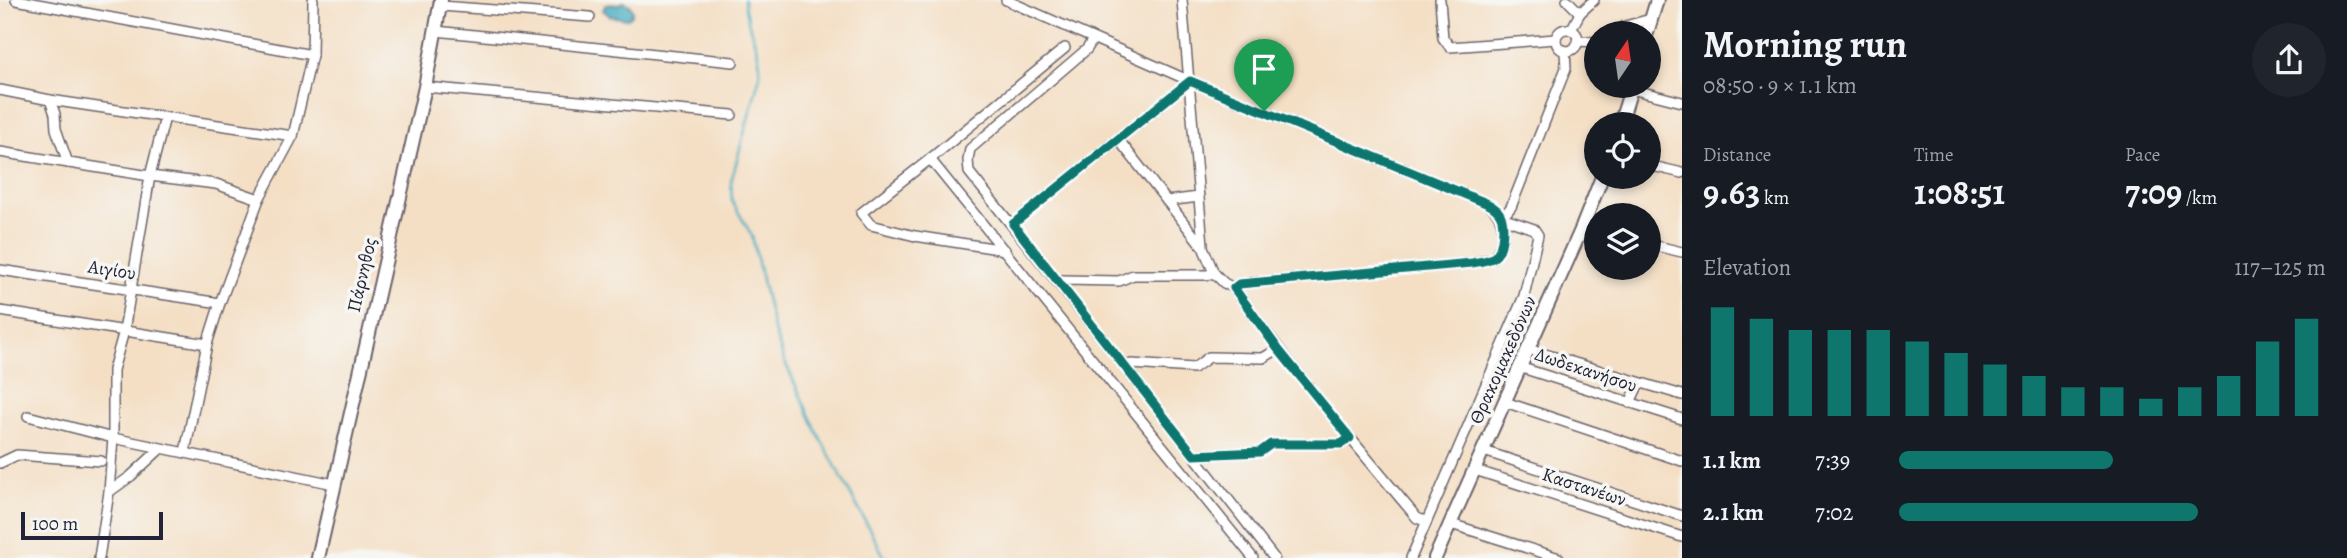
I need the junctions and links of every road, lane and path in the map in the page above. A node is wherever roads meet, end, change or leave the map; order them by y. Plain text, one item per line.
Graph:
1 (16, 0) edge
2 (313, 0) edge
3 (1006, 0) edge
4 (1182, 0) edge
5 (1440, 0) edge
6 (1567, 0) edge
7 (1594, 0) edge
8 (1657, 0) edge
9 (441, 3) edge
10 (64, 4) edge
11 (1580, 13) junction
12 (590, 17) dead end
13 (1651, 19) joint
14 (1644, 21) edge
15 (1571, 30) junction
16 (436, 32) junction
17 (1093, 39) junction
18 (1556, 39) junction
19 (1577, 41) junction
20 (1584, 41) edge
21 (1065, 48) dead end
22 (1565, 51) junction
23 (312, 55) junction
24 (733, 62) dead end
25 (1190, 81) junction
26 (425, 87) junction
27 (0, 90) edge
28 (1661, 96) edge
29 (50, 100) junction
30 (1682, 102) edge
31 (732, 115) dead end
32 (165, 117) junction
33 (293, 136) junction
34 (1118, 139) junction
35 (0, 152) edge
36 (930, 159) junction
37 (68, 163) junction
38 (1661, 168) edge
39 (1682, 173) edge
40 (150, 176) junction
41 (1597, 189) edge
42 (1199, 197) junction
43 (259, 199) junction
44 (1167, 201) junction
45 (1502, 218) junction
46 (1013, 224) junction
47 (1581, 230) junction
48 (1584, 231) edge
49 (1203, 247) junction
50 (1661, 247) edge
51 (1005, 250) junction
52 (1682, 252) edge
53 (0, 270) edge
54 (1214, 273) junction
55 (1058, 283) junction
56 (1234, 288) junction
57 (130, 291) junction
58 (220, 303) junction
59 (0, 311) edge
60 (124, 331) junction
61 (207, 344) junction
62 (1278, 349) junction
63 (1528, 349) junction
64 (1520, 367) junction
65 (1126, 368) junction
66 (1639, 383) junction
67 (1682, 395) edge
68 (1505, 402) junction
69 (1630, 402) junction
70 (28, 416) dead end
71 (1682, 419) edge
72 (113, 438) junction
73 (1350, 438) junction
74 (160, 449) junction
75 (1484, 451) junction
76 (185, 452) junction
77 (1194, 455) junction
78 (101, 461) dead end
79 (1682, 461) edge
80 (0, 463) edge
81 (1475, 470) junction
82 (334, 484) junction
83 (110, 492) junction
84 (1682, 516) edge
85 (1425, 522) junction
86 (1451, 524) junction
87 (1682, 537) edge
88 (99, 558) edge
89 (318, 558) edge
90 (1253, 558) edge
91 (1274, 558) edge
92 (1411, 558) edge
93 (1435, 558) edge
94 (1559, 558) edge

1 - 10 street
2 - 23 street
3 - 17 street
4 - 25 street
5 - 18 street
6 - 11 street
7 - 11 street
8 - 13 main road
9 - 12 street
9 - 16 main road, Πάρνηθος
10 - 23 street
11 - 15 street
13 - 14 street
15 - 18 street
15 - 19 street
16 - 24 street
16 - 26 main road, Πάρνηθος
17 - 25 street
17 - 46 street
18 - 22 street
19 - 20 street
19 - 22 street
21 - 36 street
22 - 45 street
23 - 33 street
25 - 34 street
25 - 42 street
25 - 45 street
26 - 31 street
26 - 82 main road, Πάρνηθος
27 - 29 street
28 - 30 street
29 - 32 street
29 - 37 street
32 - 33 street
32 - 40 street
33 - 43 street
34 - 44 street
34 - 46 street
35 - 37 street
36 - 51 street
36 - 51 street
37 - 40 street
38 - 39 street
40 - 43 street
40 - 57 street
41 - 47 main road, Θρακομακεδόνων
42 - 44 street
42 - 49 street
43 - 58 street
44 - 49 street
45 - 56 street
45 - 85 street
46 - 55 street
47 - 48 street
47 - 63 main road, Θρακομακεδόνων
49 - 54 street
50 - 52 street
51 - 90 street
53 - 57 street, Αιγίου
54 - 55 street
54 - 56 street
55 - 65 street
56 - 62 street
57 - 58 street, Αιγίου
57 - 60 street
58 - 61 street
59 - 60 street
60 - 61 street
60 - 72 street
61 - 76 street
62 - 65 street
62 - 73 street
63 - 64 main road, Θρακομακεδόνων
63 - 66 street, Δωδεκανήσου
64 - 68 main road, Θρακομακεδόνων
64 - 69 street, Δωδεκανήσου
65 - 77 street
66 - 67 street, Δωδεκανήσου
66 - 69 street
68 - 75 main road, Θρακομακεδόνων
68 - 79 street
69 - 71 street, Δωδεκανήσου
70 - 72 street
72 - 74 street
72 - 83 street
73 - 77 street
73 - 85 street
74 - 76 street
74 - 83 street
75 - 81 main road, Θρακομακεδόνων
75 - 84 street
76 - 82 street
77 - 91 street
78 - 80 street
81 - 86 main road, Θρακομακεδόνων
81 - 87 street, Καστανέων
82 - 89 main road, Πάρνηθος
83 - 88 street
85 - 92 street
86 - 93 main road, Θρακομακεδόνων
86 - 94 street

